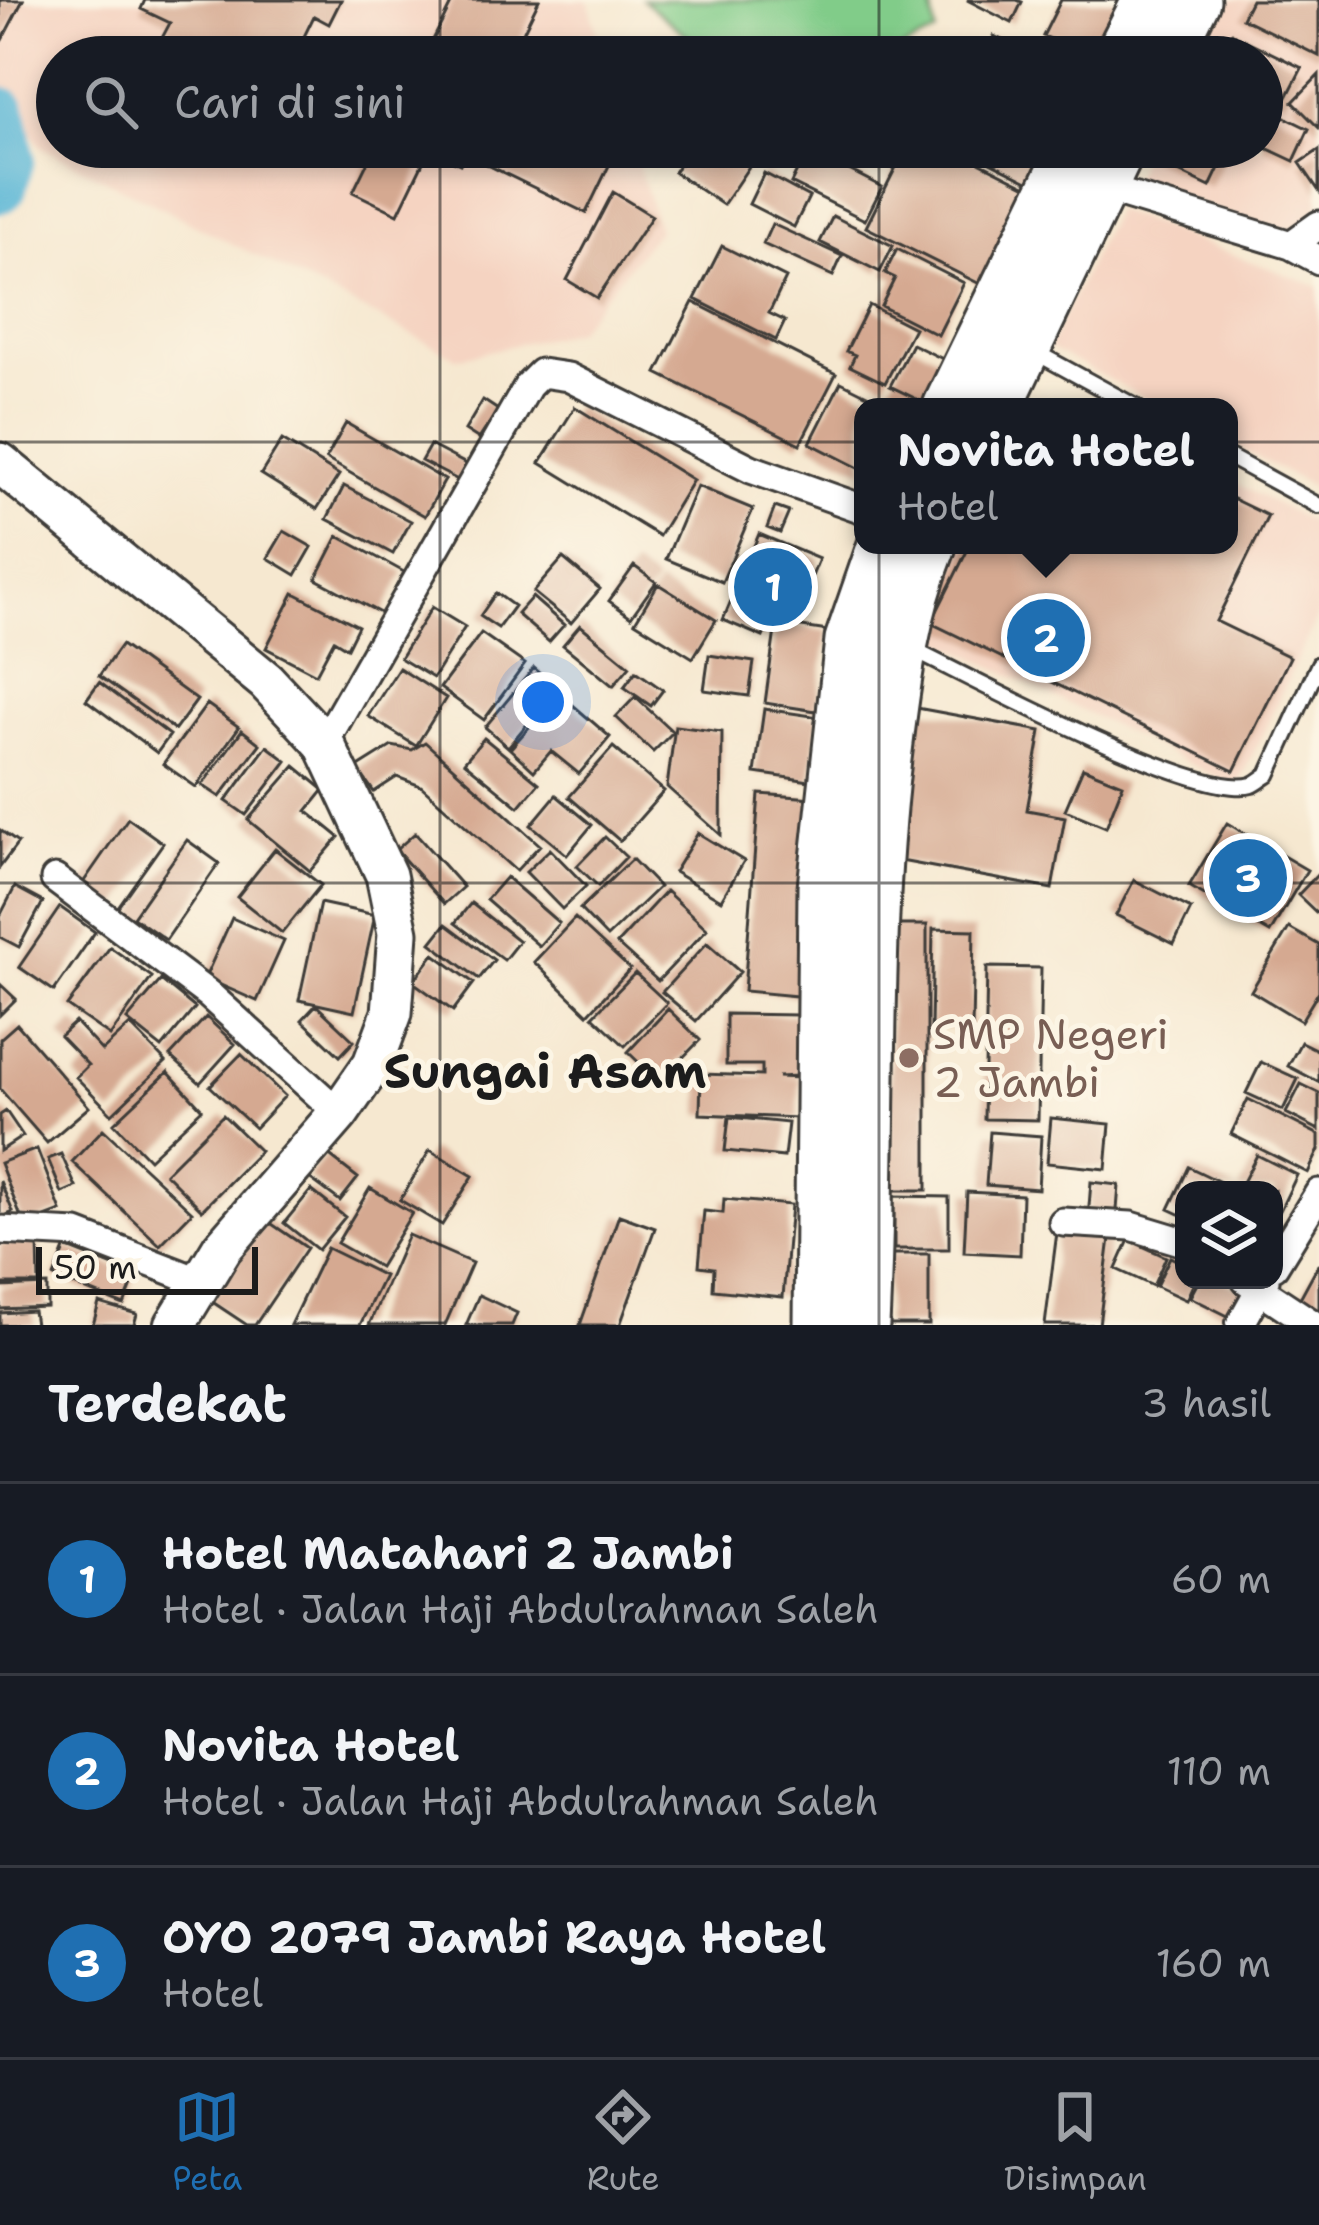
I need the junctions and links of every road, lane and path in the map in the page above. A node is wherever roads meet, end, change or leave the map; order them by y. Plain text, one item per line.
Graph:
1 (1149, 0) edge
2 (1194, 0) edge
3 (1131, 36) edge
4 (1176, 36) edge
5 (1094, 168) edge
6 (1096, 168) edge
7 (1117, 168) edge
8 (1319, 225) edge
9 (1291, 245) junction
10 (1319, 260) edge
11 (1025, 347) junction
12 (954, 398) edge
13 (1000, 398) edge
14 (1119, 398) edge
15 (0, 463) edge
16 (1238, 463) edge
17 (854, 506) edge
18 (1319, 506) edge
19 (883, 554) edge
20 (925, 554) edge
21 (875, 642) junction
22 (1319, 664) edge
23 (324, 743) junction
24 (55, 880) dead end
25 (339, 1113) junction
26 (1319, 1193) edge
27 (1063, 1222) dead end
28 (0, 1230) edge
29 (1175, 1239) edge
30 (1283, 1246) edge
31 (201, 1282) junction
32 (1256, 1289) edge
33 (1273, 1289) edge
34 (175, 1325) edge
35 (820, 1325) edge
36 (863, 1325) edge
37 (1240, 1325) edge
38 (1314, 1325) edge

1 - 3 highway
2 - 4 highway
5 - 12 highway
6 - 11 highway
7 - 9 street
8 - 9 street
9 - 10 street
11 - 13 highway
11 - 14 lane
15 - 23 street
16 - 18 lane
17 - 23 street
19 - 21 highway
20 - 21 highway
21 - 22 lane
21 - 35 highway
21 - 36 highway
23 - 25 street
24 - 25 street
25 - 31 street
26 - 30 street
27 - 29 street
28 - 31 street
31 - 34 street
32 - 37 street
33 - 38 street

